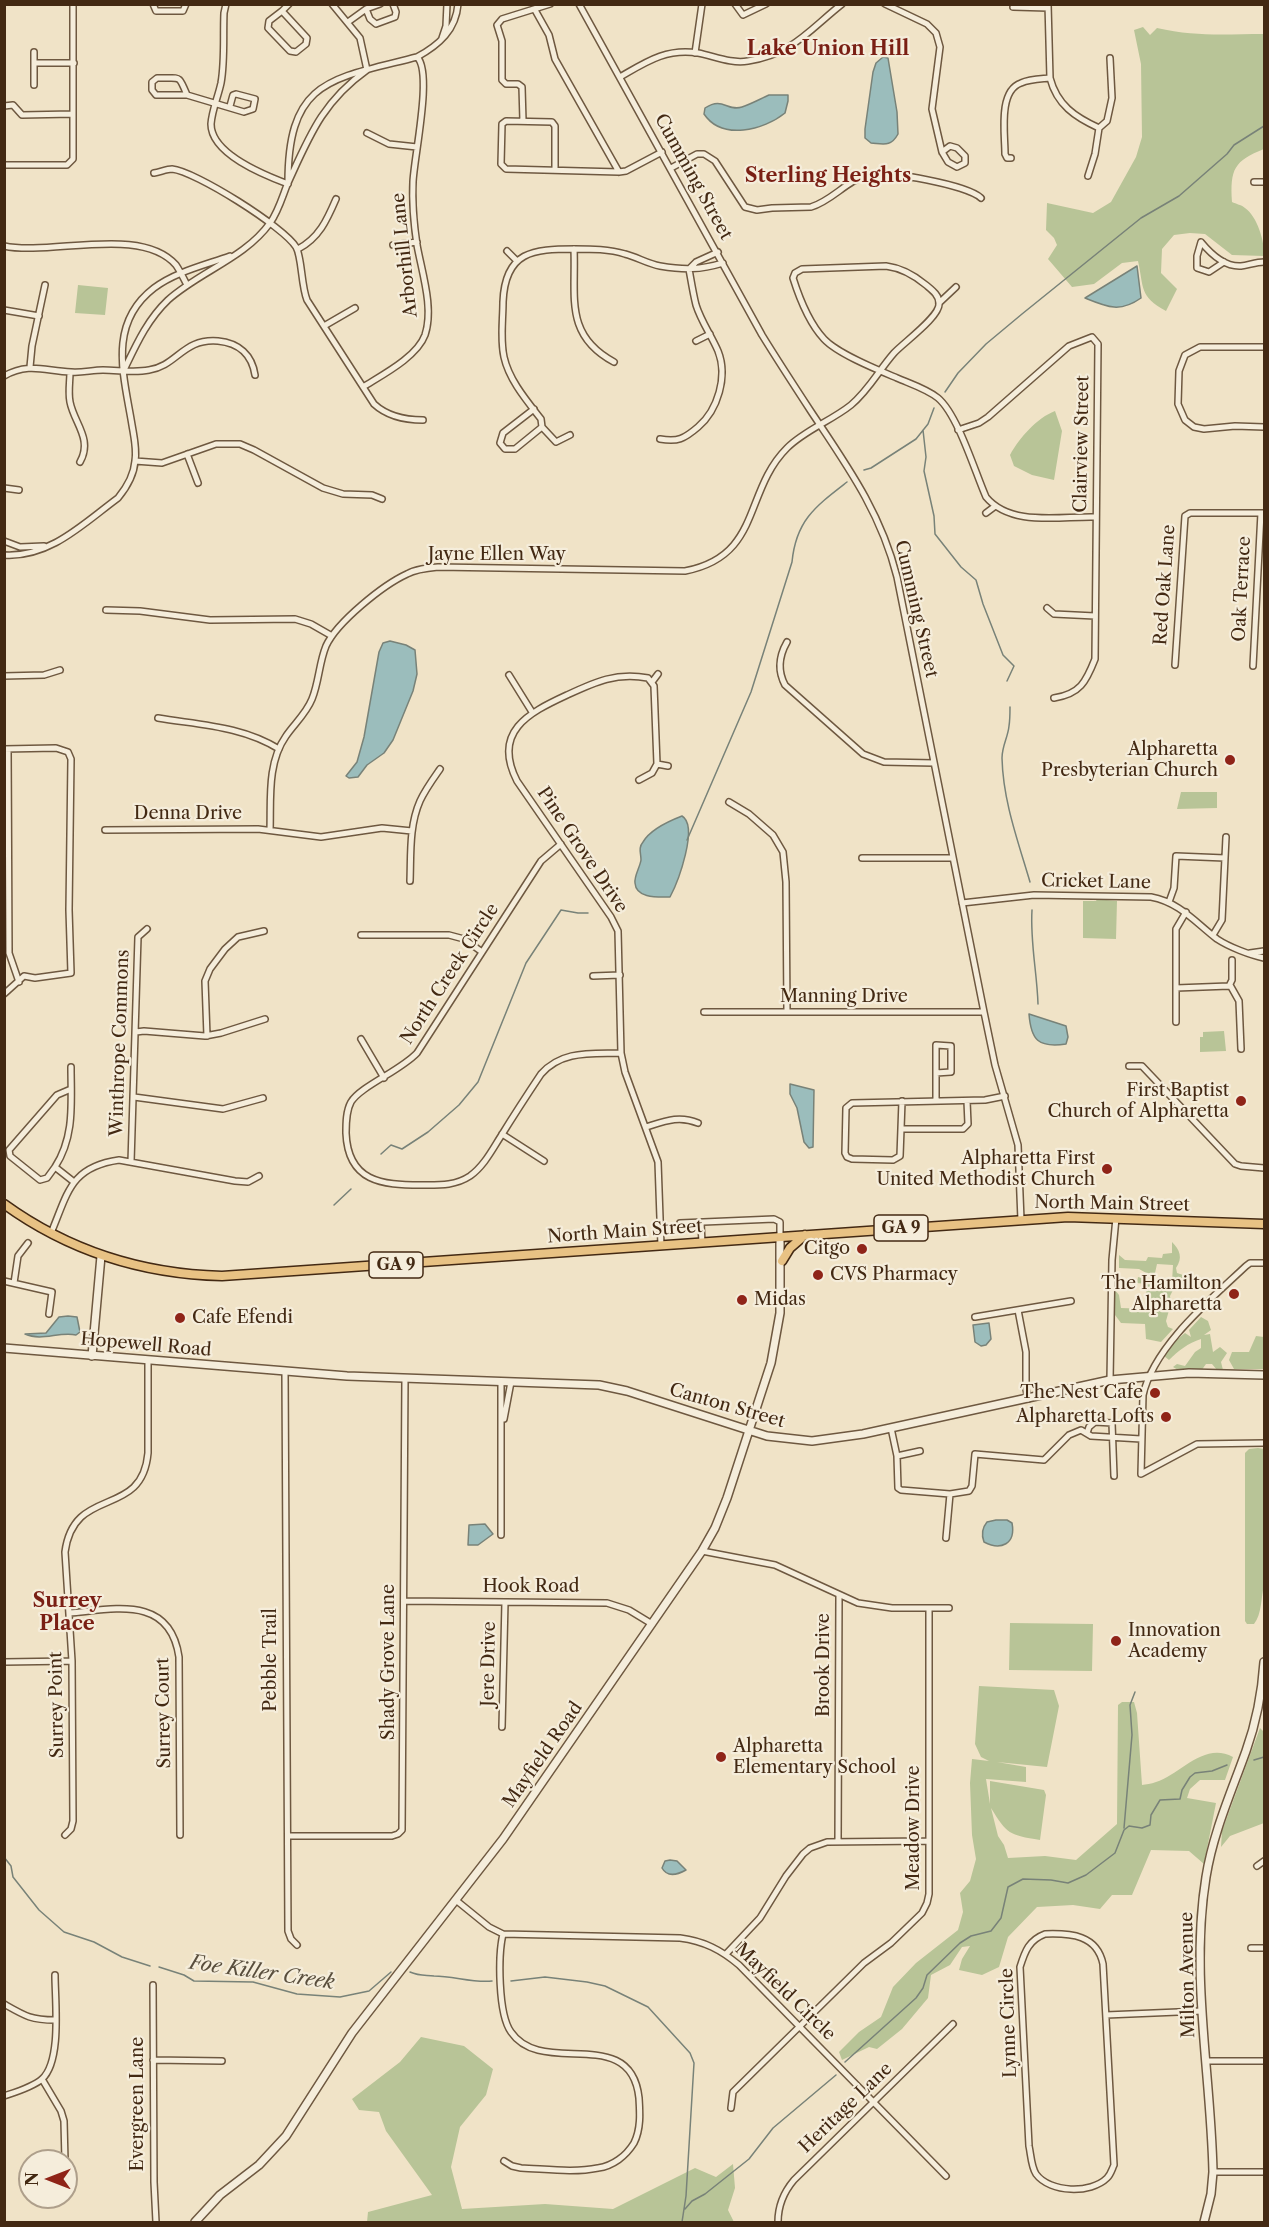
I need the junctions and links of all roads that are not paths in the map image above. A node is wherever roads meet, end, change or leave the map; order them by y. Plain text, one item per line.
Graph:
1 (72, 4) edge
2 (153, 4) edge
3 (186, 4) edge
4 (226, 4) edge
5 (289, 4) edge
6 (332, 4) edge
7 (380, 4) edge
8 (393, 4) edge
9 (447, 4) edge
10 (458, 4) edge
11 (550, 4) edge
12 (579, 4) edge
13 (702, 4) edge
14 (735, 4) edge
15 (766, 4) edge
16 (842, 4) edge
17 (885, 4) edge
18 (1048, 6) edge
19 (1014, 7) dead end
20 (366, 9) junction
21 (535, 10) junction
22 (282, 11) junction
23 (348, 22) junction
24 (440, 42) junction
25 (33, 52) dead end
26 (695, 53) junction
27 (417, 57) junction
28 (1110, 58) dead end
29 (34, 63) junction
30 (74, 63) junction
31 (367, 70) junction
32 (620, 77) junction
33 (1050, 78) junction
34 (1009, 81) dead end
35 (34, 85) dead end
36 (1013, 87) junction
37 (187, 95) junction
38 (216, 102) junction
39 (4, 105) edge
40 (230, 106) junction
41 (74, 114) junction
42 (523, 121) junction
43 (1099, 128) junction
44 (367, 133) dead end
45 (417, 147) junction
46 (662, 152) junction
47 (942, 152) dead end
48 (1011, 158) dead end
49 (4, 165) edge
50 (671, 168) junction
51 (555, 170) junction
52 (619, 172) junction
53 (154, 174) dead end
54 (1089, 176) dead end
55 (1254, 182) dead end
56 (1264, 182) edge
57 (288, 184) junction
58 (981, 198) dead end
59 (336, 199) dead end
60 (270, 223) junction
61 (417, 242) junction
62 (393, 245) dead end
63 (4, 246) edge
64 (298, 249) junction
65 (574, 249) junction
66 (507, 251) dead end
67 (718, 252) junction
68 (230, 256) junction
69 (517, 261) junction
70 (1224, 262) junction
71 (1264, 262) edge
72 (723, 263) junction
73 (689, 268) junction
74 (181, 274) junction
75 (45, 285) dead end
76 (188, 285) junction
77 (956, 286) dead end
78 (939, 303) junction
79 (355, 308) dead end
80 (4, 310) edge
81 (39, 316) junction
82 (324, 326) junction
83 (710, 334) junction
84 (696, 341) dead end
85 (1264, 347) edge
86 (614, 362) dead end
87 (30, 367) junction
88 (124, 370) junction
89 (881, 371) junction
90 (70, 372) junction
91 (255, 375) dead end
92 (4, 376) edge
93 (363, 387) junction
94 (534, 409) junction
95 (423, 420) dead end
96 (820, 425) junction
97 (542, 427) junction
98 (1264, 427) edge
99 (958, 430) junction
100 (570, 435) dead end
101 (660, 439) dead end
102 (187, 454) junction
103 (135, 461) junction
104 (80, 462) dead end
105 (198, 483) dead end
106 (4, 488) edge
107 (19, 490) dead end
108 (382, 499) dead end
109 (994, 507) junction
110 (986, 513) dead end
111 (1263, 513) edge
112 (1095, 517) junction
113 (4, 540) edge
114 (51, 545) junction
115 (4, 555) edge
116 (1047, 608) dead end
117 (106, 610) dead end
118 (1095, 616) junction
119 (332, 636) junction
120 (787, 642) dead end
121 (1175, 665) dead end
122 (1253, 666) dead end
123 (60, 670) dead end
124 (658, 674) dead end
125 (509, 675) dead end
126 (4, 676) edge
127 (652, 682) junction
128 (1054, 698) dead end
129 (532, 712) junction
130 (158, 718) dead end
131 (7, 749) edge
132 (279, 749) junction
133 (934, 763) junction
134 (657, 764) junction
135 (668, 766) dead end
136 (440, 769) dead end
137 (639, 780) dead end
138 (729, 802) dead end
139 (105, 830) dead end
140 (270, 830) junction
141 (412, 831) junction
142 (1226, 837) dead end
143 (561, 844) junction
144 (6, 848) edge
145 (862, 858) dead end
146 (953, 858) junction
147 (1225, 858) junction
148 (410, 881) dead end
149 (1169, 902) junction
150 (962, 903) junction
151 (1186, 912) junction
152 (147, 929) dead end
153 (264, 931) dead end
154 (361, 935) dead end
155 (1213, 935) junction
156 (1264, 951) edge
157 (483, 952) junction
158 (1250, 953) junction
159 (1264, 958) edge
160 (1232, 960) dead end
161 (620, 975) junction
162 (593, 976) dead end
163 (19, 982) junction
164 (1230, 985) junction
165 (1176, 988) junction
166 (4, 994) edge
167 (704, 1012) dead end
168 (787, 1012) junction
169 (984, 1012) junction
170 (265, 1018) dead end
171 (1176, 1022) dead end
172 (136, 1032) junction
173 (207, 1036) junction
174 (361, 1039) dead end
175 (1241, 1049) dead end
176 (621, 1053) junction
177 (1129, 1066) dead end
178 (71, 1067) dead end
179 (936, 1073) junction
180 (384, 1078) junction
181 (71, 1089) junction
182 (1005, 1096) junction
183 (134, 1097) junction
184 (263, 1098) dead end
185 (902, 1101) junction
186 (936, 1101) junction
187 (967, 1101) junction
188 (698, 1123) dead end
189 (646, 1127) junction
190 (902, 1129) junction
191 (502, 1134) junction
192 (544, 1161) dead end
193 (131, 1162) junction
194 (55, 1167) junction
195 (1264, 1168) edge
196 (259, 1176) dead end
197 (74, 1182) junction
198 (4, 1204) edge
199 (1116, 1218) junction
200 (1021, 1220) junction
201 (680, 1223) dead end
202 (701, 1223) junction
203 (1264, 1224) edge
204 (51, 1233) junction
205 (805, 1235) junction
206 (780, 1237) junction
207 (28, 1243) dead end
208 (702, 1243) junction
209 (661, 1246) junction
210 (101, 1256) junction
211 (782, 1261) junction
212 (1264, 1263) edge
213 (4, 1281) edge
214 (14, 1283) junction
215 (1071, 1301) dead end
216 (1018, 1310) junction
217 (50, 1314) dead end
218 (975, 1317) dead end
219 (4, 1348) edge
220 (92, 1356) junction
221 (148, 1360) junction
222 (285, 1372) junction
223 (1264, 1375) edge
224 (1149, 1376) junction
225 (405, 1378) junction
226 (1110, 1380) junction
227 (501, 1382) junction
228 (511, 1382) junction
229 (502, 1398) junction
230 (509, 1398) junction
231 (1028, 1399) junction
232 (503, 1427) junction
233 (891, 1428) junction
234 (749, 1431) junction
235 (1087, 1433) junction
236 (1114, 1437) junction
237 (1141, 1439) junction
238 (1264, 1443) edge
239 (920, 1451) dead end
240 (897, 1456) junction
241 (1114, 1476) dead end
242 (950, 1494) junction
243 (501, 1535) dead end
244 (946, 1538) dead end
245 (702, 1551) junction
246 (839, 1596) junction
247 (404, 1601) junction
248 (505, 1602) junction
249 (929, 1608) junction
250 (949, 1608) dead end
251 (70, 1612) junction
252 (652, 1624) junction
253 (72, 1661) junction
254 (4, 1662) edge
255 (1264, 1662) edge
256 (502, 1727) dead end
257 (180, 1834) dead end
258 (65, 1835) dead end
259 (288, 1836) junction
260 (929, 1841) junction
261 (838, 1842) junction
262 (1264, 1861) edge
263 (1257, 1866) dead end
264 (457, 1901) junction
265 (503, 1934) junction
266 (297, 1946) dead end
267 (1251, 1948) dead end
268 (1264, 1948) edge
269 (726, 1954) junction
270 (55, 1975) dead end
271 (153, 1985) dead end
272 (4, 2004) edge
273 (1202, 2011) junction
274 (1106, 2015) junction
275 (55, 2020) junction
276 (952, 2024) dead end
277 (800, 2026) junction
278 (153, 2060) junction
279 (222, 2061) dead end
280 (1206, 2061) junction
281 (1264, 2061) edge
282 (42, 2079) junction
283 (4, 2096) edge
284 (873, 2102) junction
285 (731, 2108) dead end
286 (65, 2149) edge
287 (504, 2161) dead end
288 (1213, 2172) junction
289 (1264, 2172) edge
290 (946, 2176) dead end
291 (156, 2223) edge
292 (195, 2223) edge
293 (778, 2223) edge
294 (1204, 2223) edge

1 - 30 street
2 - 3 street
4 - 38 street
5 - 22 street
6 - 23 street
7 - 20 street
8 - 20 street
9 - 24 street
10 - 24 street
11 - 21 street
12 - 32 street, Cumming Street
13 - 26 street
14 - 15 street
16 - 26 street
17 - 47 street
18 - 19 street
18 - 33 street
20 - 23 street
21 - 42 street
21 - 52 street
22 - 22 street
23 - 31 street
24 - 27 street
25 - 29 street
26 - 32 street
27 - 31 street
27 - 45 street, Arborhill Lane
28 - 43 street
29 - 30 street
29 - 35 street
30 - 41 street
31 - 57 street
31 - 57 street
32 - 46 street, Cumming Street
33 - 36 street
33 - 43 street
34 - 36 street
36 - 48 street
37 - 37 street
37 - 38 street
38 - 40 street
38 - 57 street
39 - 41 street
40 - 40 street
41 - 49 street
42 - 51 street
42 - 51 street
43 - 54 street
44 - 45 street
45 - 61 street, Arborhill Lane
46 - 50 street, Cumming Street
46 - 52 street
50 - 58 street
50 - 67 street, Cumming Street
51 - 52 street
53 - 60 street
55 - 56 street
57 - 60 street
59 - 64 street
60 - 64 street
60 - 68 street
61 - 62 street
61 - 93 street, Arborhill Lane
63 - 74 street
64 - 82 street
65 - 69 street
65 - 73 street
65 - 86 street
66 - 69 street
67 - 72 street, Cumming Street
67 - 73 street
68 - 74 street
68 - 76 street
69 - 94 street
70 - 70 street
70 - 71 street
72 - 73 street
72 - 96 street, Cumming Street
73 - 83 street
74 - 76 street
74 - 88 street
75 - 81 street
76 - 88 street
77 - 78 street, Jayne Ellen Way
78 - 89 street, Jayne Ellen Way
78 - 89 street
79 - 82 street
80 - 81 street
81 - 87 street
82 - 93 street
83 - 84 street
83 - 101 street
85 - 98 street
87 - 90 street
87 - 92 street
88 - 90 street
88 - 91 street
88 - 103 street
89 - 96 street, Jayne Ellen Way
89 - 99 street
90 - 104 street
93 - 95 street
94 - 97 street
94 - 97 street
96 - 119 street, Jayne Ellen Way
96 - 133 street, Cumming Street
97 - 100 street
99 - 109 street
99 - 112 street, Clairview Street
102 - 103 street
102 - 105 street
102 - 108 street
103 - 114 street
106 - 107 street
109 - 110 street
109 - 112 street
111 - 121 street, Red Oak Lane
111 - 122 street, Oak Terrace
112 - 118 street, Clairview Street
113 - 114 street
114 - 115 street
116 - 118 street
117 - 119 street
118 - 128 street, Clairview Street
119 - 132 street, Jayne Ellen Way
120 - 133 street
123 - 126 street
124 - 127 street
125 - 129 street
127 - 129 street, Pine Grove Drive
127 - 134 street
129 - 143 street, Pine Grove Drive
130 - 132 street
131 - 144 street
131 - 163 street
132 - 140 street, Jayne Ellen Way
133 - 146 street, Cumming Street
134 - 135 street
134 - 137 street
136 - 141 street
138 - 168 street
139 - 140 street, Denna Drive
140 - 141 street, Denna Drive
141 - 148 street
142 - 147 street
143 - 157 street, North Creek Circle
143 - 161 street, Pine Grove Drive
144 - 163 street
145 - 146 street
146 - 150 street, Cumming Street
147 - 149 street
147 - 155 street
149 - 150 street, Cricket Lane
149 - 151 street, Cricket Lane
150 - 169 street, Cumming Street
151 - 155 street, Cricket Lane
151 - 165 street
152 - 172 street, Winthrope Commons
153 - 173 street
154 - 157 street
155 - 158 street, Cricket Lane
156 - 158 street
157 - 180 street, North Creek Circle
158 - 159 street, Cricket Lane
160 - 164 street
161 - 162 street
161 - 176 street, Pine Grove Drive
163 - 166 street
164 - 165 street
164 - 175 street
165 - 171 street
167 - 168 street, Manning Drive
168 - 169 street, Manning Drive
169 - 182 street, Cumming Street
170 - 173 street
172 - 173 street
172 - 183 street, Winthrope Commons
174 - 180 street
176 - 189 street, Pine Grove Drive
176 - 191 street, North Creek Circle
177 - 195 street
178 - 181 street
179 - 179 street
179 - 186 street
180 - 191 street, North Creek Circle
181 - 194 street
181 - 194 street
182 - 187 street
182 - 200 street, Cumming Street
183 - 184 street
183 - 193 street, Winthrope Commons
185 - 186 street
185 - 190 street
185 - 190 street
186 - 187 street
187 - 190 street
188 - 189 street
189 - 209 street, Pine Grove Drive
191 - 192 street
193 - 196 street
193 - 197 street
194 - 197 street
197 - 204 street
198 - 204 main road, North Main Street / GA 9
199 - 200 main road, North Main Street / GA 9
199 - 203 main road, North Main Street / GA 9
199 - 226 street
200 - 205 main road, North Main Street / GA 9
201 - 202 street
202 - 206 street
202 - 208 street
204 - 210 main road, North Main Street / GA 9
205 - 206 main road, North Main Street / GA 9
205 - 211 main road
206 - 208 main road, North Main Street / GA 9
206 - 211 street, Mayfield Road
207 - 214 street
208 - 209 main road, North Main Street / GA 9
209 - 210 main road, North Main Street / GA 9
210 - 220 street
211 - 234 street, Mayfield Road
212 - 224 street
213 - 214 street
214 - 217 street
215 - 216 street
216 - 218 street
216 - 231 street
219 - 220 street, Hopewell Road
220 - 221 street, Hopewell Road
221 - 222 street, Hopewell Road
221 - 251 street, Surrey Point
222 - 225 street, Canton Street
222 - 259 street, Pebble Trail
223 - 224 street, Canton Street
224 - 226 street, Canton Street
224 - 237 street
225 - 227 street, Canton Street
225 - 247 street, Shady Grove Lane
226 - 231 street, Canton Street
227 - 228 street, Canton Street
227 - 229 street
228 - 230 street
228 - 234 street, Canton Street
229 - 230 street
229 - 232 street
230 - 232 street
231 - 233 street, Canton Street
232 - 243 street
233 - 234 street, Canton Street
233 - 240 street
234 - 245 street, Mayfield Road
235 - 236 street
235 - 236 street
235 - 242 street
236 - 237 street
236 - 241 street
237 - 238 street
239 - 240 street
240 - 242 street
242 - 244 street
245 - 246 street
245 - 252 street, Mayfield Road
246 - 249 street
246 - 261 street, Brook Drive
247 - 248 street, Hook Road
247 - 259 street, Shady Grove Lane
248 - 252 street, Hook Road
248 - 256 street, Jere Drive
249 - 250 street
249 - 260 street, Meadow Drive
251 - 253 street, Surrey Point
251 - 257 street, Surrey Court
252 - 264 street, Mayfield Road
253 - 254 street
253 - 258 street, Surrey Point
255 - 273 street, Milton Avenue
259 - 266 street, Pebble Trail
260 - 261 street
260 - 277 street, Meadow Drive
261 - 269 street
262 - 263 street
264 - 265 street
264 - 292 street, Mayfield Road
265 - 269 street, Mayfield Circle
265 - 287 street
267 - 268 street
269 - 277 street, Mayfield Circle
270 - 275 street
271 - 278 street, Evergreen Lane
272 - 275 street
273 - 274 street
273 - 280 street, Milton Avenue
274 - 274 street, Lynne Circle
275 - 282 street
276 - 284 street, Heritage Lane
277 - 284 street, Mayfield Circle
277 - 285 street, Meadow Drive
278 - 279 street
278 - 291 street, Evergreen Lane
280 - 281 street
280 - 288 street, Milton Avenue
282 - 283 street
282 - 286 street
284 - 290 street, Mayfield Circle
284 - 293 street, Heritage Lane
288 - 289 street
288 - 294 street, Milton Avenue

